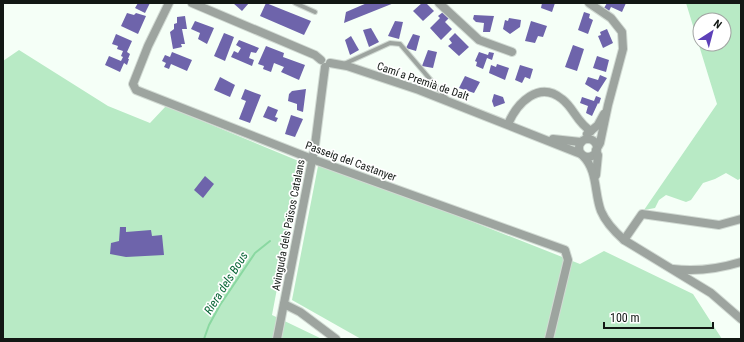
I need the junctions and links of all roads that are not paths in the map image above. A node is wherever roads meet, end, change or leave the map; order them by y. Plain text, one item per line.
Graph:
1 (169, 3) edge
2 (295, 3) edge
3 (439, 3) edge
4 (589, 3) edge
5 (197, 4) edge
6 (315, 12) dead end
7 (512, 52) dead end
8 (325, 63) junction
9 (341, 65) junction
10 (449, 101) junction
11 (608, 104) junction
12 (508, 124) junction
13 (591, 131) junction
14 (544, 138) junction
15 (582, 141) junction
16 (596, 150) junction
17 (582, 155) junction
18 (312, 159) junction
19 (596, 186) junction
20 (741, 219) edge
21 (627, 242) junction
22 (741, 262) edge
23 (671, 269) junction
24 (284, 304) junction
25 (741, 319) edge
26 (277, 339) edge
27 (336, 339) edge
28 (549, 339) edge

1 - 18 street, Passeig del Castanyer
2 - 6 lane
3 - 7 street
4 - 11 street
5 - 8 street, Camí a Premià de Dalt
8 - 9 street, Camí a Premià de Dalt
8 - 18 street, Avinguda dels Països Catalans
9 - 10 street, Camí a Premià de Dalt
9 - 10 lane
10 - 12 street, Camí a Premià de Dalt
11 - 13 street
11 - 16 street
12 - 13 street
12 - 14 street, Camí a Premià de Dalt
13 - 15 street
14 - 15 street, Camí a Premià de Dalt
14 - 17 street, Camí a Premià de Dalt
15 - 16 street
15 - 17 street
16 - 17 street
16 - 19 street
17 - 19 street
18 - 24 street, Avinguda dels Països Catalans
18 - 28 street, Passeig del Castanyer
19 - 21 street
20 - 21 street
21 - 23 street
22 - 23 street
23 - 25 street
24 - 26 street, Avinguda dels Països Catalans
24 - 27 street

